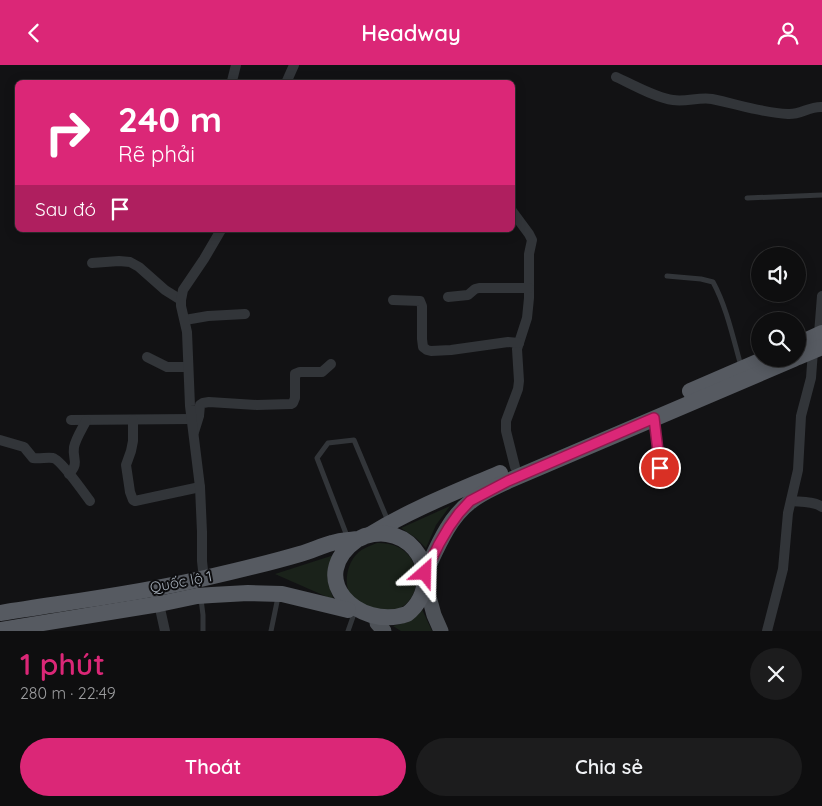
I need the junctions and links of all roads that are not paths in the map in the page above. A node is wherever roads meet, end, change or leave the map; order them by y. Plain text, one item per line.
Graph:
1 (236, 65) edge
2 (294, 65) edge
3 (616, 77) dead end
4 (232, 80) edge
5 (287, 80) edge
6 (822, 107) edge
7 (822, 195) edge
8 (747, 198) dead end
9 (515, 215) edge
10 (220, 232) edge
11 (92, 263) dead end
12 (667, 276) dead end
13 (529, 288) junction
14 (822, 296) edge
15 (448, 297) dead end
16 (181, 300) junction
17 (393, 300) dead end
18 (245, 314) dead end
19 (184, 320) junction
20 (819, 341) edge
21 (519, 343) junction
22 (806, 343) edge
23 (806, 351) edge
24 (146, 357) dead end
25 (332, 364) dead end
26 (751, 364) edge
27 (188, 367) junction
28 (775, 367) edge
29 (742, 368) junction
30 (654, 418) junction
31 (191, 419) junction
32 (71, 420) dead end
33 (133, 420) junction
34 (86, 421) junction
35 (193, 435) junction
36 (0, 440) edge
37 (515, 467) junction
38 (660, 468) dead end
39 (69, 474) junction
40 (200, 487) junction
41 (90, 501) dead end
42 (791, 501) junction
43 (822, 507) edge
44 (388, 523) junction
45 (359, 537) junction
46 (425, 577) junction
47 (204, 579) junction
48 (279, 594) junction
49 (200, 596) junction
50 (159, 604) junction
51 (351, 612) junction
52 (4, 613) edge
53 (381, 627) edge
54 (6, 629) edge
55 (165, 631) edge
56 (203, 631) edge
57 (271, 631) edge
58 (348, 631) edge
59 (441, 631) edge
60 (767, 631) edge

1 - 4 street
2 - 5 street
3 - 6 street
7 - 8 lane
9 - 13 street
10 - 16 street
11 - 16 street
12 - 29 lane
13 - 15 street
13 - 21 street
14 - 20 street
16 - 19 street
17 - 21 street
18 - 19 street
19 - 27 street
20 - 22 highway
20 - 23 highway
20 - 42 street
21 - 37 street
24 - 27 street
25 - 35 street
26 - 29 highway
27 - 31 street
28 - 30 highway
29 - 37 highway
30 - 38 lane
30 - 46 highway
31 - 33 street
31 - 35 street
32 - 34 street
33 - 34 street
33 - 40 street
34 - 39 street
35 - 40 street
36 - 39 street
37 - 44 highway
39 - 41 street
40 - 47 street
42 - 43 street
42 - 60 street
44 - 45 highway
44 - 45 lane
45 - 46 highway
45 - 47 highway, Quốc lộ 1
45 - 51 highway
46 - 53 highway
46 - 59 main road
47 - 52 highway, Quốc lộ 1
48 - 49 highway, Quốc lộ 1
48 - 51 highway, Quốc lộ 1
48 - 57 lane
49 - 50 highway, Quốc lộ 1
49 - 56 lane
50 - 54 highway, Quốc lộ 1
50 - 55 street
51 - 53 highway
51 - 58 lane

